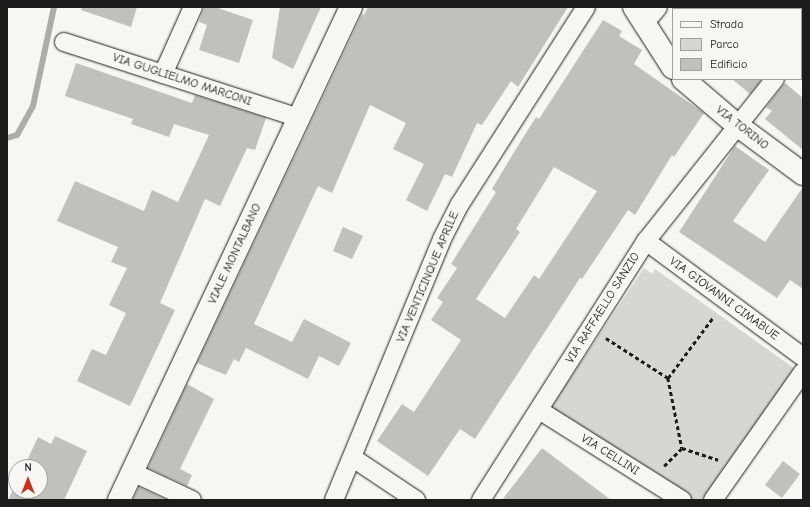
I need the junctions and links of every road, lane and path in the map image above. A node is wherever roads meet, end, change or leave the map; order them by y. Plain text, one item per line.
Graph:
1 (193, 7) edge
2 (350, 7) edge
3 (586, 7) edge
4 (658, 7) edge
5 (638, 16) edge
6 (64, 42) dead end
7 (672, 67) edge
8 (164, 74) junction
9 (684, 80) edge
10 (774, 80) edge
11 (300, 118) junction
12 (737, 125) junction
13 (803, 174) edge
14 (646, 241) junction
15 (726, 301) junction
16 (591, 327) junction
17 (803, 357) edge
18 (803, 372) edge
19 (668, 378) junction
20 (539, 410) junction
21 (353, 458) junction
22 (736, 467) junction
23 (132, 472) junction
24 (118, 500) edge
25 (192, 500) edge
26 (334, 500) edge
27 (416, 500) edge
28 (481, 500) edge
29 (682, 500) edge
30 (713, 500) edge

1 - 8 street
2 - 11 street, VIALE MONTALBANO
3 - 21 street, VIA VENTICINQUE APRILE
4 - 5 street
5 - 7 street
6 - 8 street, VIA GUGLIELMO MARCONI
8 - 11 street, VIA GUGLIELMO MARCONI
9 - 12 street, VIA TORINO
10 - 12 street, VIA RAFFAELLO SANZIO
11 - 23 street, VIALE MONTALBANO
12 - 13 street, VIA TORINO
12 - 14 street, VIA RAFFAELLO SANZIO
14 - 15 street, VIA GIOVANNI CIMABUE
14 - 16 street, VIA RAFFAELLO SANZIO
15 - 17 street, VIA GIOVANNI CIMABUE
15 - 19 path
16 - 19 path
16 - 20 street, VIA RAFFAELLO SANZIO
18 - 22 street
19 - 22 path
20 - 28 street, VIA RAFFAELLO SANZIO
20 - 29 street, VIA CELLINI
21 - 26 street, VIA VENTICINQUE APRILE
21 - 27 street
22 - 30 street
23 - 24 street, VIALE MONTALBANO
23 - 25 street

